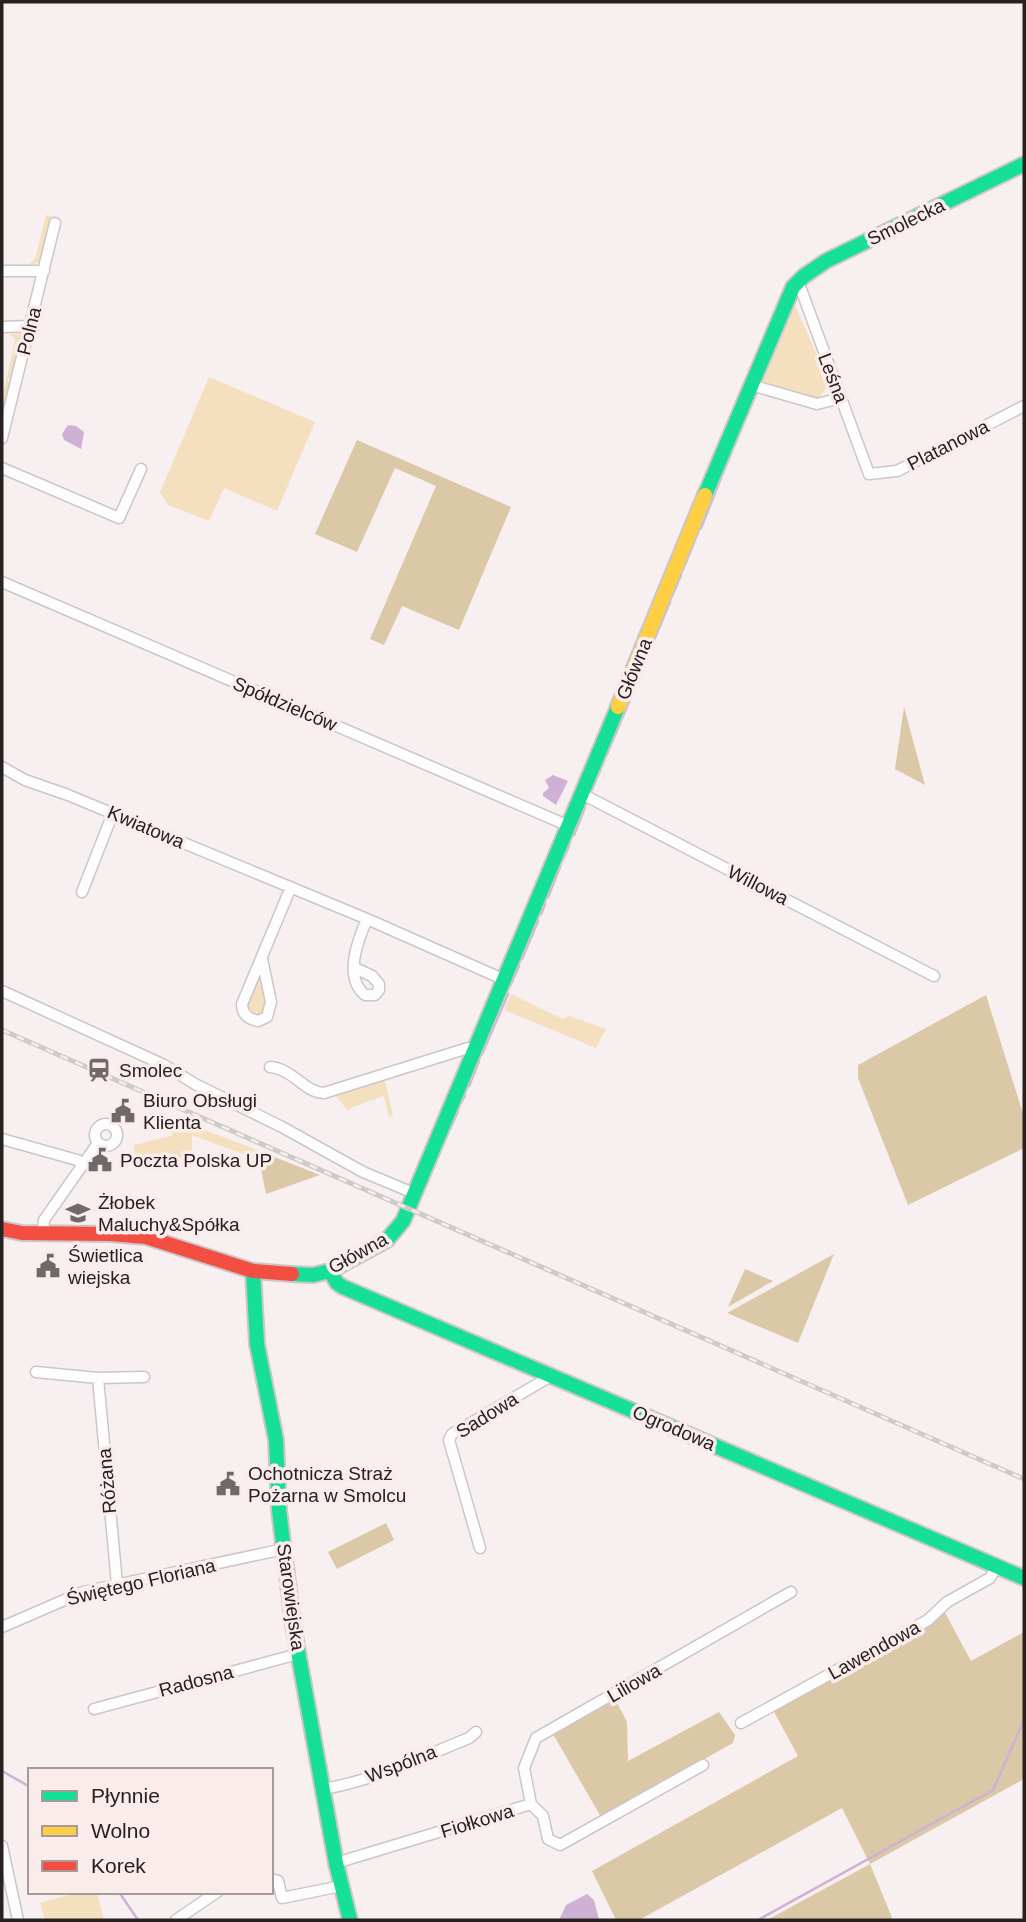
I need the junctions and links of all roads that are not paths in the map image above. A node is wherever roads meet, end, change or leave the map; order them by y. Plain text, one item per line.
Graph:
1 (1024, 164) edge
2 (55, 223) dead end
3 (2, 271) edge
4 (44, 271) junction
5 (796, 284) junction
6 (30, 326) junction
7 (2, 327) edge
8 (751, 385) junction
9 (841, 398) junction
10 (1024, 406) edge
11 (4, 424) edge
12 (2, 438) edge
13 (2, 468) edge
14 (141, 469) dead end
15 (869, 474) joint
16 (2, 582) edge
17 (2, 767) edge
18 (582, 794) junction
19 (113, 813) junction
20 (569, 826) junction
21 (291, 887) junction
22 (82, 892) dead end
23 (367, 919) junction
24 (262, 959) junction
25 (355, 968) dead end
26 (934, 976) dead end
27 (505, 980) junction
28 (2, 992) edge
29 (476, 1051) junction
30 (270, 1066) dead end
31 (2, 1139) edge
32 (98, 1143) dead end
33 (83, 1164) junction
34 (416, 1195) junction
35 (2, 1229) edge
36 (43, 1233) junction
37 (253, 1271) junction
38 (330, 1271) junction
39 (36, 1372) dead end
40 (549, 1374) junction
41 (144, 1377) dead end
42 (98, 1378) junction
43 (480, 1548) dead end
44 (284, 1549) junction
45 (998, 1566) junction
46 (1024, 1578) edge
47 (117, 1584) junction
48 (792, 1592) dead end
49 (2, 1627) edge
50 (298, 1654) junction
51 (94, 1709) dead end
52 (741, 1723) dead end
53 (476, 1732) dead end
54 (703, 1765) dead end
55 (323, 1789) junction
56 (531, 1804) junction
57 (2, 1846) edge
58 (337, 1863) junction
59 (273, 1880) edge
60 (341, 1886) junction
61 (214, 1894) edge
62 (18, 1920) edge
63 (176, 1920) edge
64 (350, 1920) edge

1 - 5 street, Smolecka
2 - 4 street, Polna
3 - 4 street
4 - 6 street, Polna
5 - 8 street, Główna
5 - 9 street, Leśna
6 - 7 street
6 - 11 street, Polna
8 - 9 street
8 - 18 street, Główna
9 - 15 street, Leśna
10 - 15 street, Platanowa
11 - 12 street, Polna
13 - 14 street
16 - 20 street, Spółdzielców
17 - 19 street, Kwiatowa
18 - 20 street, Główna
18 - 26 street, Willowa
19 - 21 street, Kwiatowa
19 - 22 street
20 - 27 street, Główna
21 - 23 street, Kwiatowa
21 - 24 street
23 - 25 street
23 - 27 street, Kwiatowa
24 - 24 street
27 - 29 street, Główna
28 - 34 street
29 - 30 street
29 - 34 street, Główna
31 - 33 street
32 - 33 street
33 - 36 street
34 - 38 street, Główna
35 - 36 street, Główna
36 - 37 street, Główna
37 - 38 street, Główna
37 - 44 street, Starowiejska
38 - 40 street, Ogrodowa
39 - 42 street
40 - 43 street, Sadowa
40 - 45 street, Ogrodowa
41 - 42 street
42 - 47 street, Różana
44 - 47 street, Świętego Floriana
44 - 50 street, Starowiejska
45 - 46 street, Ogrodowa
45 - 52 street, Lawendowa
47 - 49 street, Świętego Floriana
48 - 56 street, Liliowa
50 - 51 street, Radosna
50 - 55 street, Starowiejska
53 - 55 street, Wspólna
54 - 56 street, Fiołkowa
55 - 58 street, Starowiejska
56 - 58 street, Fiołkowa
57 - 62 street
58 - 60 street, Starowiejska
59 - 60 street
60 - 64 street, Starowiejska
61 - 63 street

